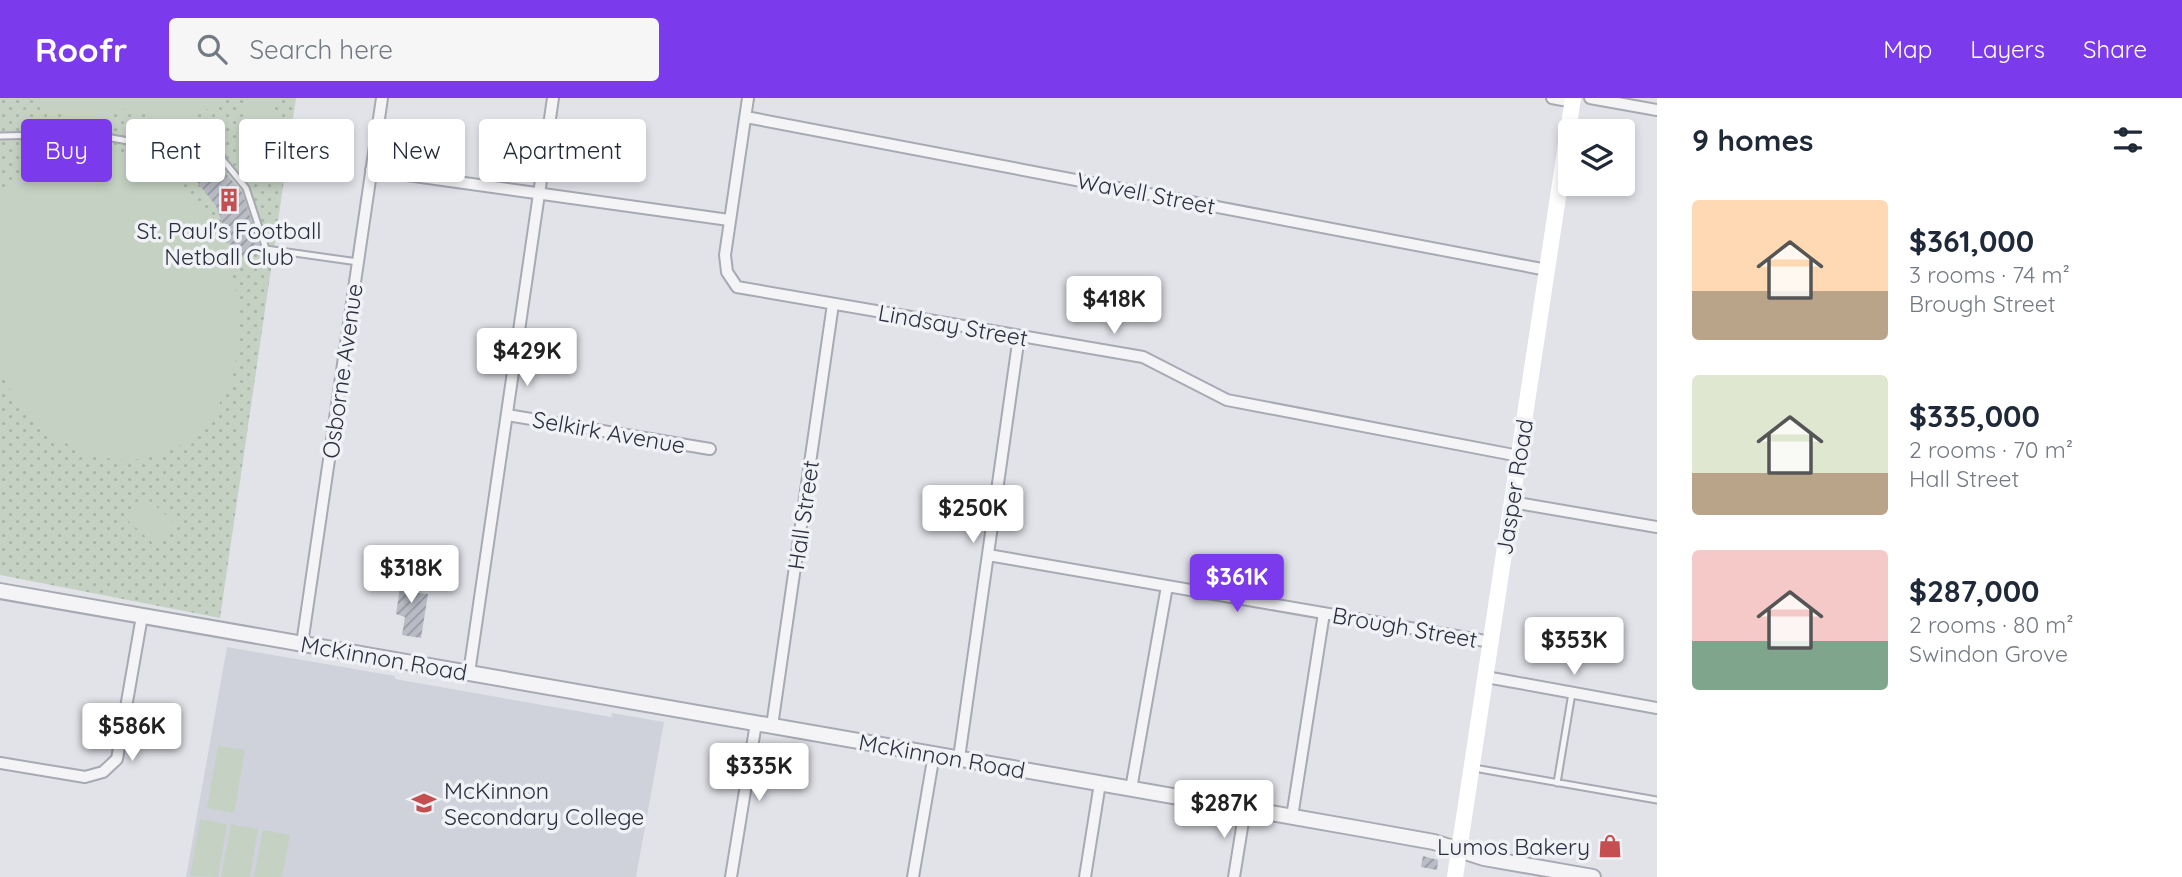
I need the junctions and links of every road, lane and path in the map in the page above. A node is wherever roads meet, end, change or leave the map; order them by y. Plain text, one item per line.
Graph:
1 (382, 98) edge
2 (553, 98) edge
3 (748, 98) edge
4 (1552, 98) edge
5 (1590, 98) edge
6 (1573, 100) edge
7 (1657, 110) edge
8 (746, 117) junction
9 (379, 119) edge
10 (0, 136) edge
11 (369, 182) edge
12 (459, 182) edge
13 (540, 193) junction
14 (729, 220) junction
15 (358, 262) junction
16 (1547, 270) junction
17 (833, 304) junction
18 (1019, 336) junction
19 (507, 415) junction
20 (710, 449) dead end
21 (1519, 456) junction
22 (1512, 502) junction
23 (1657, 527) edge
24 (988, 555) junction
25 (1167, 586) junction
26 (0, 591) edge
27 (1324, 613) junction
28 (142, 616) junction
29 (1491, 642) junction
30 (302, 644) junction
31 (469, 673) junction
32 (1486, 677) junction
33 (1572, 693) junction
34 (1657, 708) edge
35 (756, 723) junction
36 (772, 726) junction
37 (934, 754) junction
38 (959, 758) junction
39 (0, 763) edge
40 (1472, 768) junction
41 (1100, 783) junction
42 (1557, 783) junction
43 (1131, 789) junction
44 (1657, 800) edge
45 (1245, 809) junction
46 (1292, 817) junction
47 (1459, 851) junction
48 (731, 877) edge
49 (913, 877) edge
50 (1085, 877) edge
51 (1234, 877) edge
52 (1455, 877) edge
53 (1593, 877) edge

1 - 9 street, Osborne Avenue
2 - 13 street
3 - 8 street, Lindsay Street
4 - 6 street
5 - 7 street
6 - 16 main road, Jasper Road
8 - 14 street, Lindsay Street
8 - 16 street, Wavell Street
10 - 15 lane
11 - 15 street, Osborne Avenue
12 - 13 street
13 - 14 street
13 - 19 street
14 - 17 street, Lindsay Street
15 - 30 street, Osborne Avenue
16 - 21 main road, Jasper Road
17 - 18 street, Lindsay Street
17 - 36 street, Hall Street
18 - 21 street, Lindsay Street
18 - 24 street
19 - 20 street, Selkirk Avenue
19 - 31 street
21 - 22 main road, Jasper Road
22 - 23 street
22 - 29 main road, Jasper Road
24 - 25 street, Brough Street
24 - 38 street
25 - 27 street, Brough Street
25 - 43 street
26 - 28 street, McKinnon Road
27 - 29 street, Brough Street
27 - 46 street
28 - 30 street, McKinnon Road
28 - 39 street
29 - 32 main road, Jasper Road
30 - 31 street, McKinnon Road
31 - 35 street, McKinnon Road
32 - 33 street
32 - 40 main road, Jasper Road
33 - 34 street
33 - 42 lane
35 - 36 street, McKinnon Road
35 - 48 street
36 - 37 street, McKinnon Road
37 - 38 street, McKinnon Road
37 - 49 street
38 - 41 street, McKinnon Road
40 - 42 lane
40 - 47 main road, Jasper Road
41 - 43 street, McKinnon Road
41 - 50 street
42 - 44 lane
43 - 45 street, McKinnon Road
45 - 46 street, McKinnon Road
45 - 51 street
46 - 47 street, McKinnon Road
47 - 52 main road, Jasper Road
47 - 53 street, McKinnon Road

